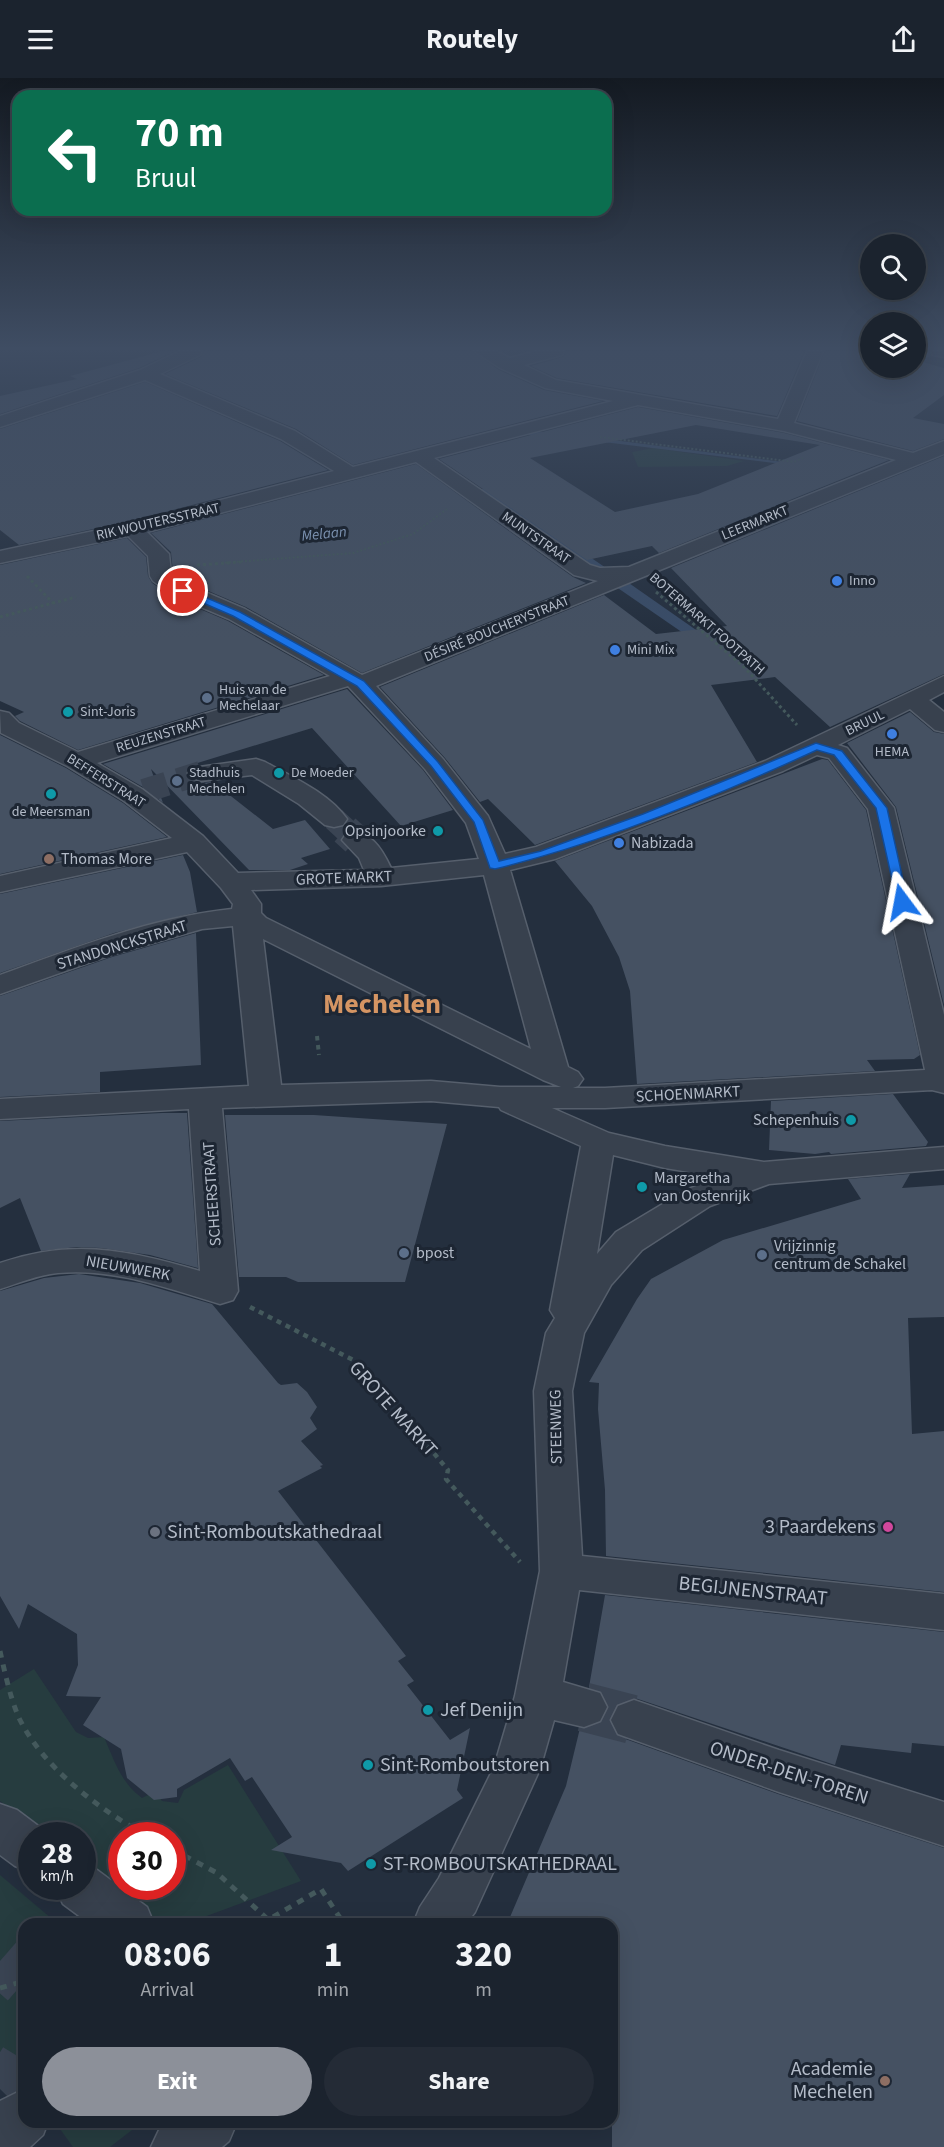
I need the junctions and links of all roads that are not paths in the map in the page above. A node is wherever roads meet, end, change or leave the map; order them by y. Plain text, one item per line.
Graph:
1 (309, 448) edge
2 (452, 448) edge
3 (870, 448) edge
4 (942, 448) edge
5 (419, 456) junction
6 (912, 458) junction
7 (352, 474) junction
8 (132, 529) junction
9 (0, 557) edge
10 (632, 573) junction
11 (355, 681) junction
12 (944, 683) edge
13 (913, 699) junction
14 (944, 724) edge
15 (3, 726) edge
16 (816, 746) junction
17 (76, 761) junction
18 (201, 772) tunnel mouth
19 (334, 819) tunnel mouth
20 (356, 840) tunnel mouth
21 (193, 843) junction
22 (505, 863) junction
23 (381, 879) junction
24 (231, 882) junction
25 (0, 884) edge
26 (246, 916) junction
27 (0, 985) edge
28 (554, 1073) junction
29 (944, 1080) edge
30 (266, 1096) junction
31 (500, 1097) junction
32 (205, 1098) junction
33 (604, 1098) junction
34 (0, 1109) edge
35 (599, 1141) junction
36 (944, 1158) edge
37 (764, 1173) junction
38 (0, 1276) edge
39 (220, 1291) joint
40 (565, 1333) junction
41 (561, 1571) junction
42 (944, 1612) edge
43 (538, 1696) junction
44 (584, 1707) tunnel mouth
45 (634, 1720) tunnel mouth
46 (944, 1824) edge
47 (0, 1826) edge
48 (18, 1840) edge
49 (96, 1899) edge
50 (121, 1918) edge
51 (442, 1918) edge
52 (18, 2121) edge
53 (0, 2137) edge

1 - 7 street
2 - 5 street, RIK WOUTERSSTRAAT
3 - 6 street
4 - 6 street, LEERMARKT
5 - 7 street, RIK WOUTERSSTRAAT
5 - 10 street, MUNTSTRAAT
6 - 10 street, LEERMARKT
7 - 8 street, RIK WOUTERSSTRAAT
8 - 9 street, RIK WOUTERSSTRAAT
8 - 11 street
10 - 11 street, DÉSIRÉ BOUCHERYSTRAAT
11 - 17 street, REUZENSTRAAT
11 - 22 street
12 - 13 street, BRUUL
13 - 14 street
13 - 16 street, BRUUL
15 - 17 street, BEFFERSTRAAT
16 - 22 street, BRUUL
16 - 29 street
17 - 21 street, BEFFERSTRAAT
18 - 19 street
20 - 23 street
21 - 24 street, BEFFERSTRAAT
21 - 25 street
22 - 23 street, GROTE MARKT
22 - 28 street
23 - 24 street, GROTE MARKT
24 - 26 street
26 - 27 street, STANDONCKSTRAAT
26 - 28 street
26 - 30 street
28 - 33 street
29 - 33 street, SCHOENMARKT
30 - 31 street
30 - 32 street
31 - 33 street
31 - 35 street
32 - 34 street
32 - 39 street, SCHEERSTRAAT
35 - 37 street, STEENWEG
35 - 40 street
36 - 37 street, STEENWEG
37 - 40 street, STEENWEG
38 - 39 street, NIEUWWERK
40 - 41 street, STEENWEG
41 - 42 street, BEGIJNENSTRAAT
41 - 43 street
43 - 44 street
43 - 51 street
45 - 46 street, ONDER-DEN-TOREN
47 - 48 street
49 - 50 street
52 - 53 street

